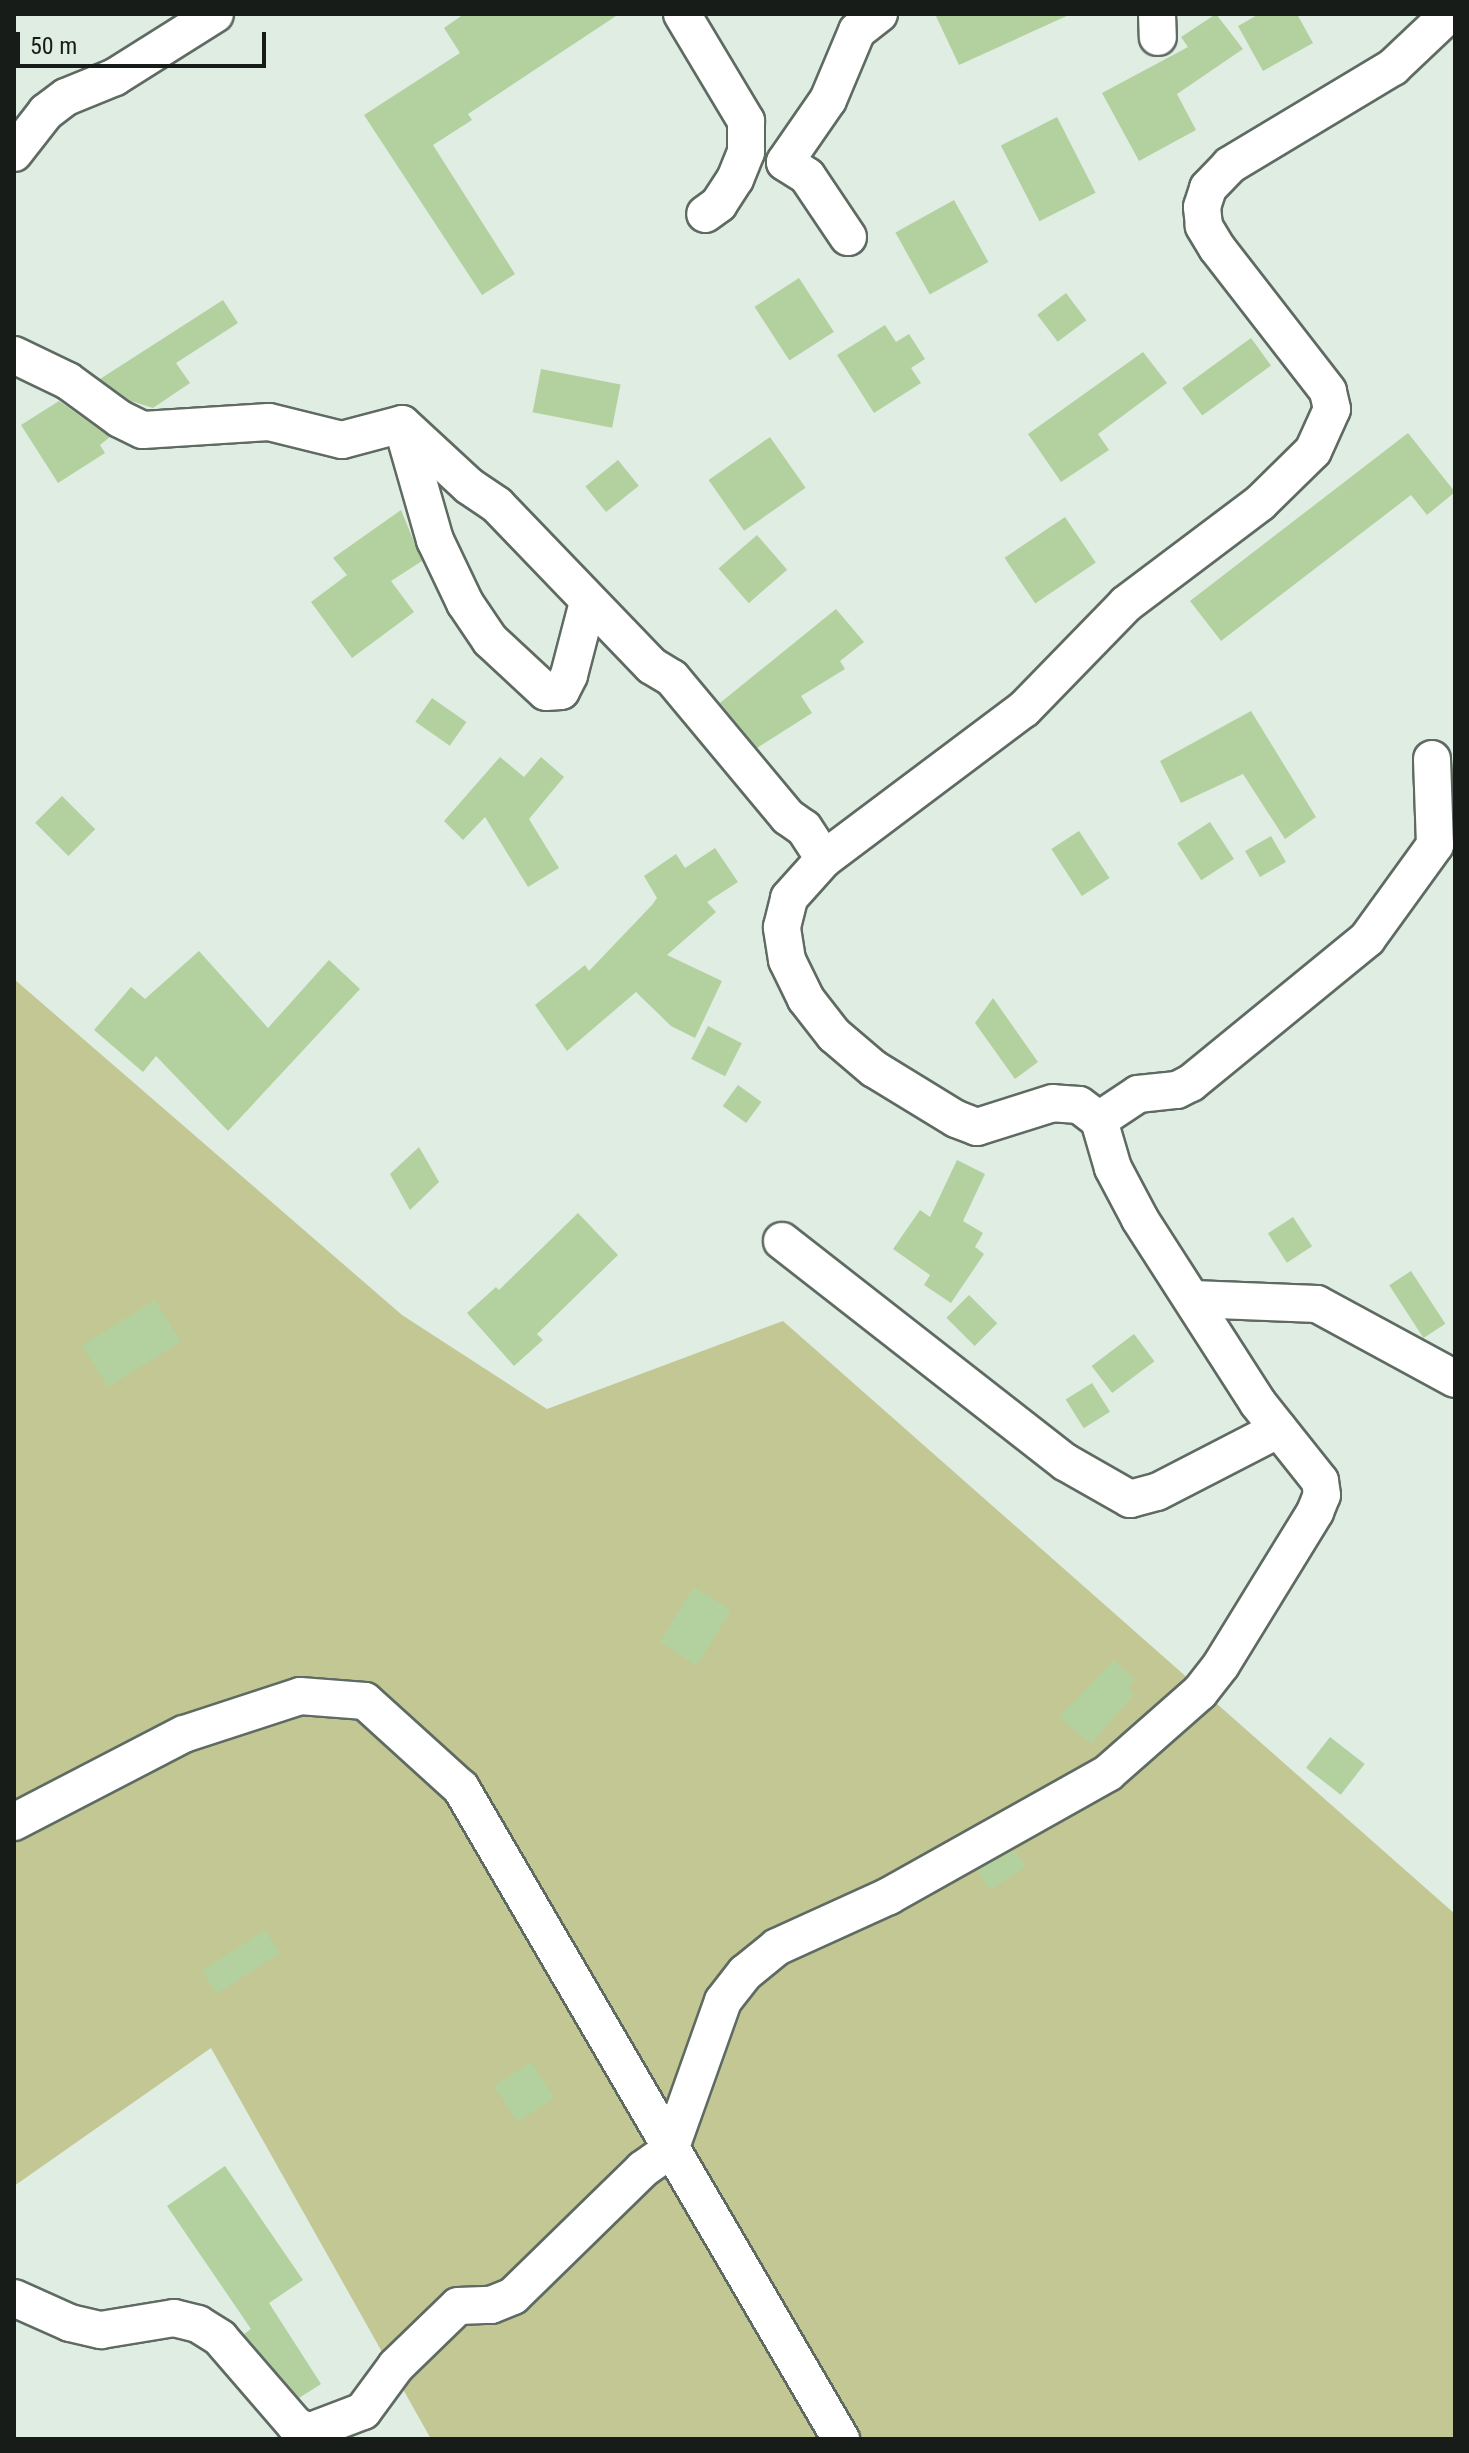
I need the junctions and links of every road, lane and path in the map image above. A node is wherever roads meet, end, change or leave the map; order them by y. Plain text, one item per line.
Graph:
1 (215, 14) edge
2 (682, 14) edge
3 (879, 14) edge
4 (1449, 14) edge
5 (746, 121) junction
6 (14, 153) edge
7 (785, 162) junction
8 (705, 214) dead end
9 (848, 237) dead end
10 (14, 355) edge
11 (402, 424) junction
12 (588, 602) junction
13 (1432, 759) dead end
14 (824, 859) junction
15 (1099, 1120) junction
16 (782, 1241) dead end
17 (1193, 1299) junction
18 (1240, 1304) junction
19 (1218, 1340) junction
20 (1455, 1379) edge
21 (1279, 1429) junction
22 (14, 1822) edge
23 (670, 2150) junction
24 (14, 2298) edge
25 (841, 2439) edge

1 - 6 street
2 - 5 street
3 - 7 street
4 - 14 street
5 - 7 street
5 - 8 street
7 - 9 street
10 - 11 street
11 - 12 street
11 - 12 street
12 - 14 street
13 - 15 street
14 - 15 street
15 - 17 street
16 - 21 street
17 - 18 street
17 - 19 street
18 - 19 street
18 - 20 street
19 - 21 street
21 - 23 street
22 - 23 street
23 - 24 street
23 - 25 street

